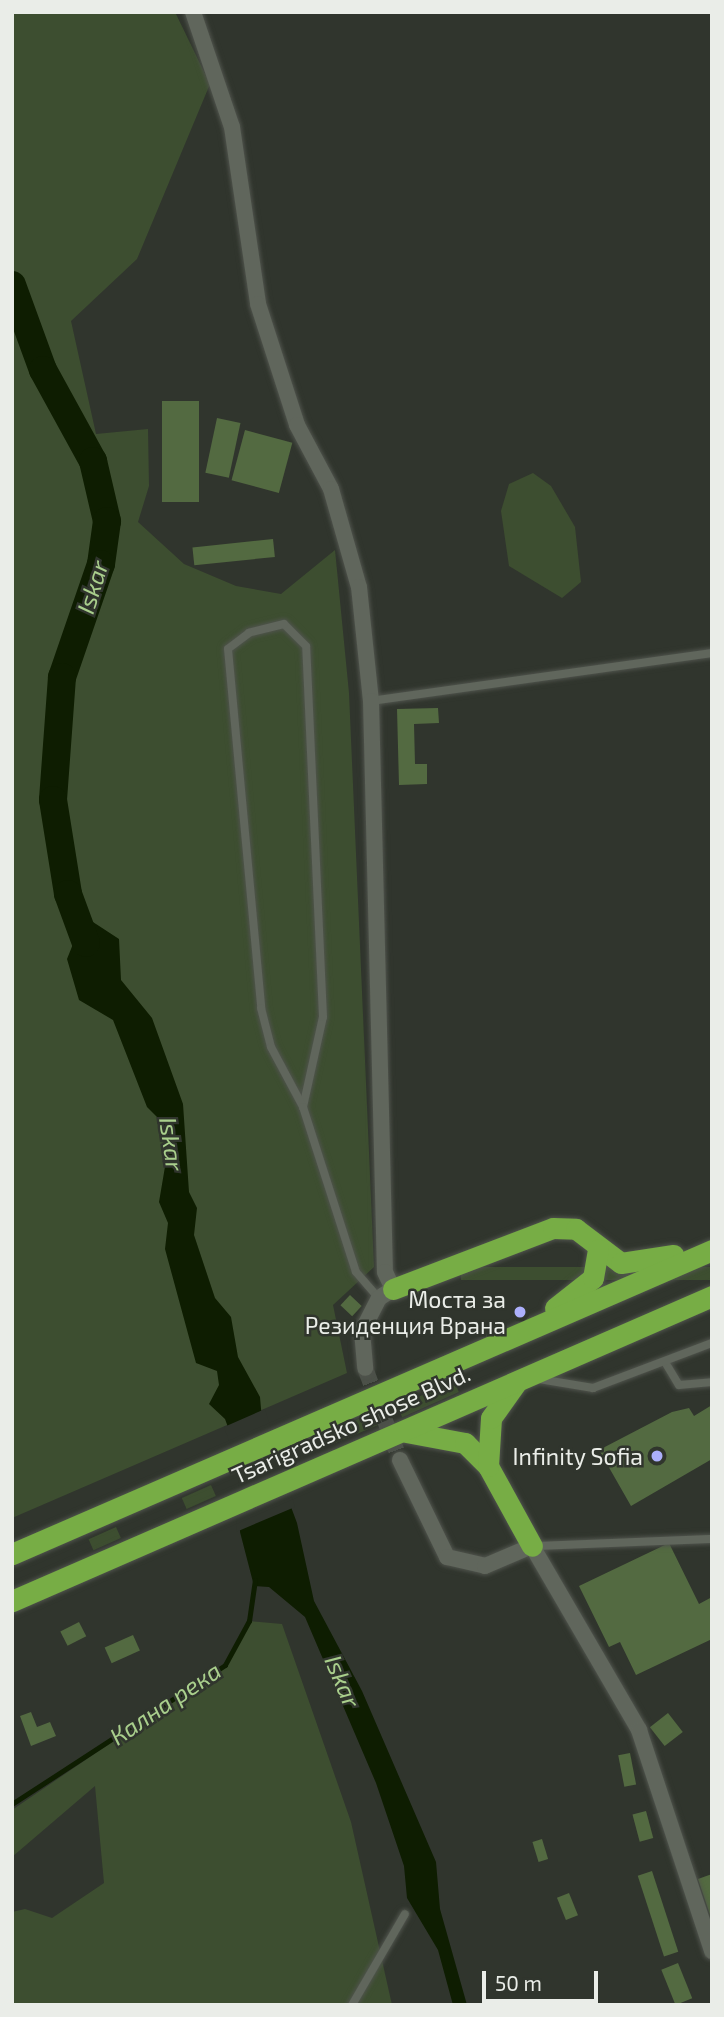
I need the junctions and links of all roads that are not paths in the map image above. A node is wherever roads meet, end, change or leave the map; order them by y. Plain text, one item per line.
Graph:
1 (192, 12) edge
2 (712, 653) edge
3 (371, 701) junction
4 (303, 1107) junction
5 (712, 1244) edge
6 (598, 1249) junction
7 (712, 1250) edge
8 (386, 1293) junction
9 (712, 1296) edge
10 (514, 1336) junction
11 (712, 1343) edge
12 (666, 1362) junction
13 (365, 1368) tunnel mouth
14 (523, 1378) junction
15 (712, 1382) edge
16 (400, 1432) junction
17 (400, 1460) tunnel mouth
18 (488, 1466) junction
19 (712, 1539) edge
20 (532, 1546) junction
21 (12, 1554) edge
22 (12, 1601) edge
23 (405, 1914) dead end
24 (712, 1951) edge
25 (352, 2005) edge

1 - 3 street
2 - 3 lane
3 - 8 street
4 - 4 lane
4 - 8 lane
5 - 6 highway
6 - 8 highway
6 - 10 highway
7 - 10 highway, Tsarigradsko shose Blvd.
8 - 13 street
9 - 14 highway, Tsarigradsko shose Blvd.
10 - 21 highway, Tsarigradsko shose Blvd.
11 - 12 lane
12 - 14 lane
12 - 15 lane
14 - 16 highway, Tsarigradsko shose Blvd.
14 - 18 highway
16 - 18 highway
16 - 22 highway, Tsarigradsko shose Blvd.
17 - 20 street
18 - 20 highway
19 - 20 lane
20 - 24 street
23 - 25 lane

